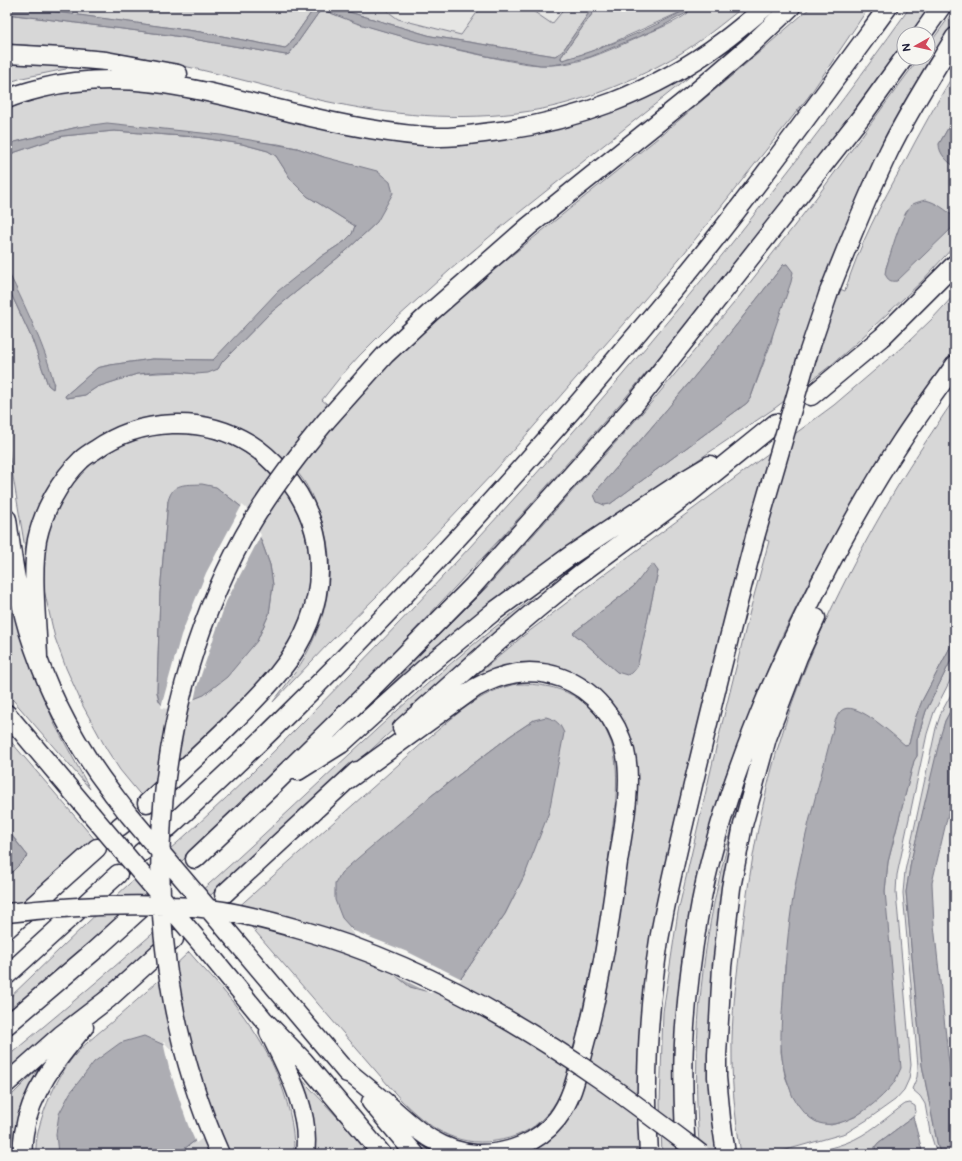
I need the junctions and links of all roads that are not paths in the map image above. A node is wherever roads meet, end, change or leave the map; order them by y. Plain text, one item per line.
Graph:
1 (765, 7) edge
2 (790, 7) edge
3 (888, 7) edge
4 (941, 7) edge
5 (928, 26) edge
6 (955, 37) edge
7 (7, 54) edge
8 (898, 66) edge
9 (7, 99) edge
10 (290, 112) junction
11 (955, 264) edge
12 (955, 365) edge
13 (811, 396) dead end
14 (7, 519) edge
15 (852, 522) junction
16 (38, 658) junction
17 (7, 714) edge
18 (349, 778) junction
19 (270, 788) junction
20 (147, 803) dead end
21 (168, 828) dead end
22 (96, 848) dead end
23 (144, 853) junction
24 (195, 859) dead end
25 (118, 874) dead end
26 (224, 894) dead end
27 (145, 905) dead end
28 (7, 913) edge
29 (7, 929) edge
30 (46, 939) junction
31 (174, 939) tunnel mouth
32 (7, 969) edge
33 (7, 975) edge
34 (108, 998) junction
35 (263, 1018) junction
36 (7, 1025) edge
37 (340, 1065) junction
38 (7, 1083) edge
39 (23, 1154) edge
40 (220, 1154) edge
41 (305, 1154) edge
42 (382, 1154) edge
43 (415, 1154) edge
44 (649, 1154) edge
45 (686, 1154) edge
46 (701, 1154) edge
47 (726, 1154) edge

1 - 10 highway
2 - 40 highway, bridge
3 - 21 highway
4 - 5 highway
6 - 44 highway, bridge
7 - 10 highway
8 - 19 highway
9 - 10 highway
11 - 13 highway
12 - 15 highway
14 - 16 highway
15 - 45 highway
15 - 47 highway
16 - 20 highway
16 - 23 highway, bridge
17 - 23 highway, bridge
18 - 19 highway
18 - 26 highway
18 - 37 highway
19 - 24 highway
22 - 29 highway
23 - 35 highway, bridge
23 - 37 highway, bridge
25 - 30 highway
27 - 36 highway
28 - 46 highway, bridge
30 - 32 highway
30 - 33 highway
31 - 34 highway
34 - 38 highway
34 - 39 highway
35 - 41 highway
35 - 42 highway
37 - 43 highway

